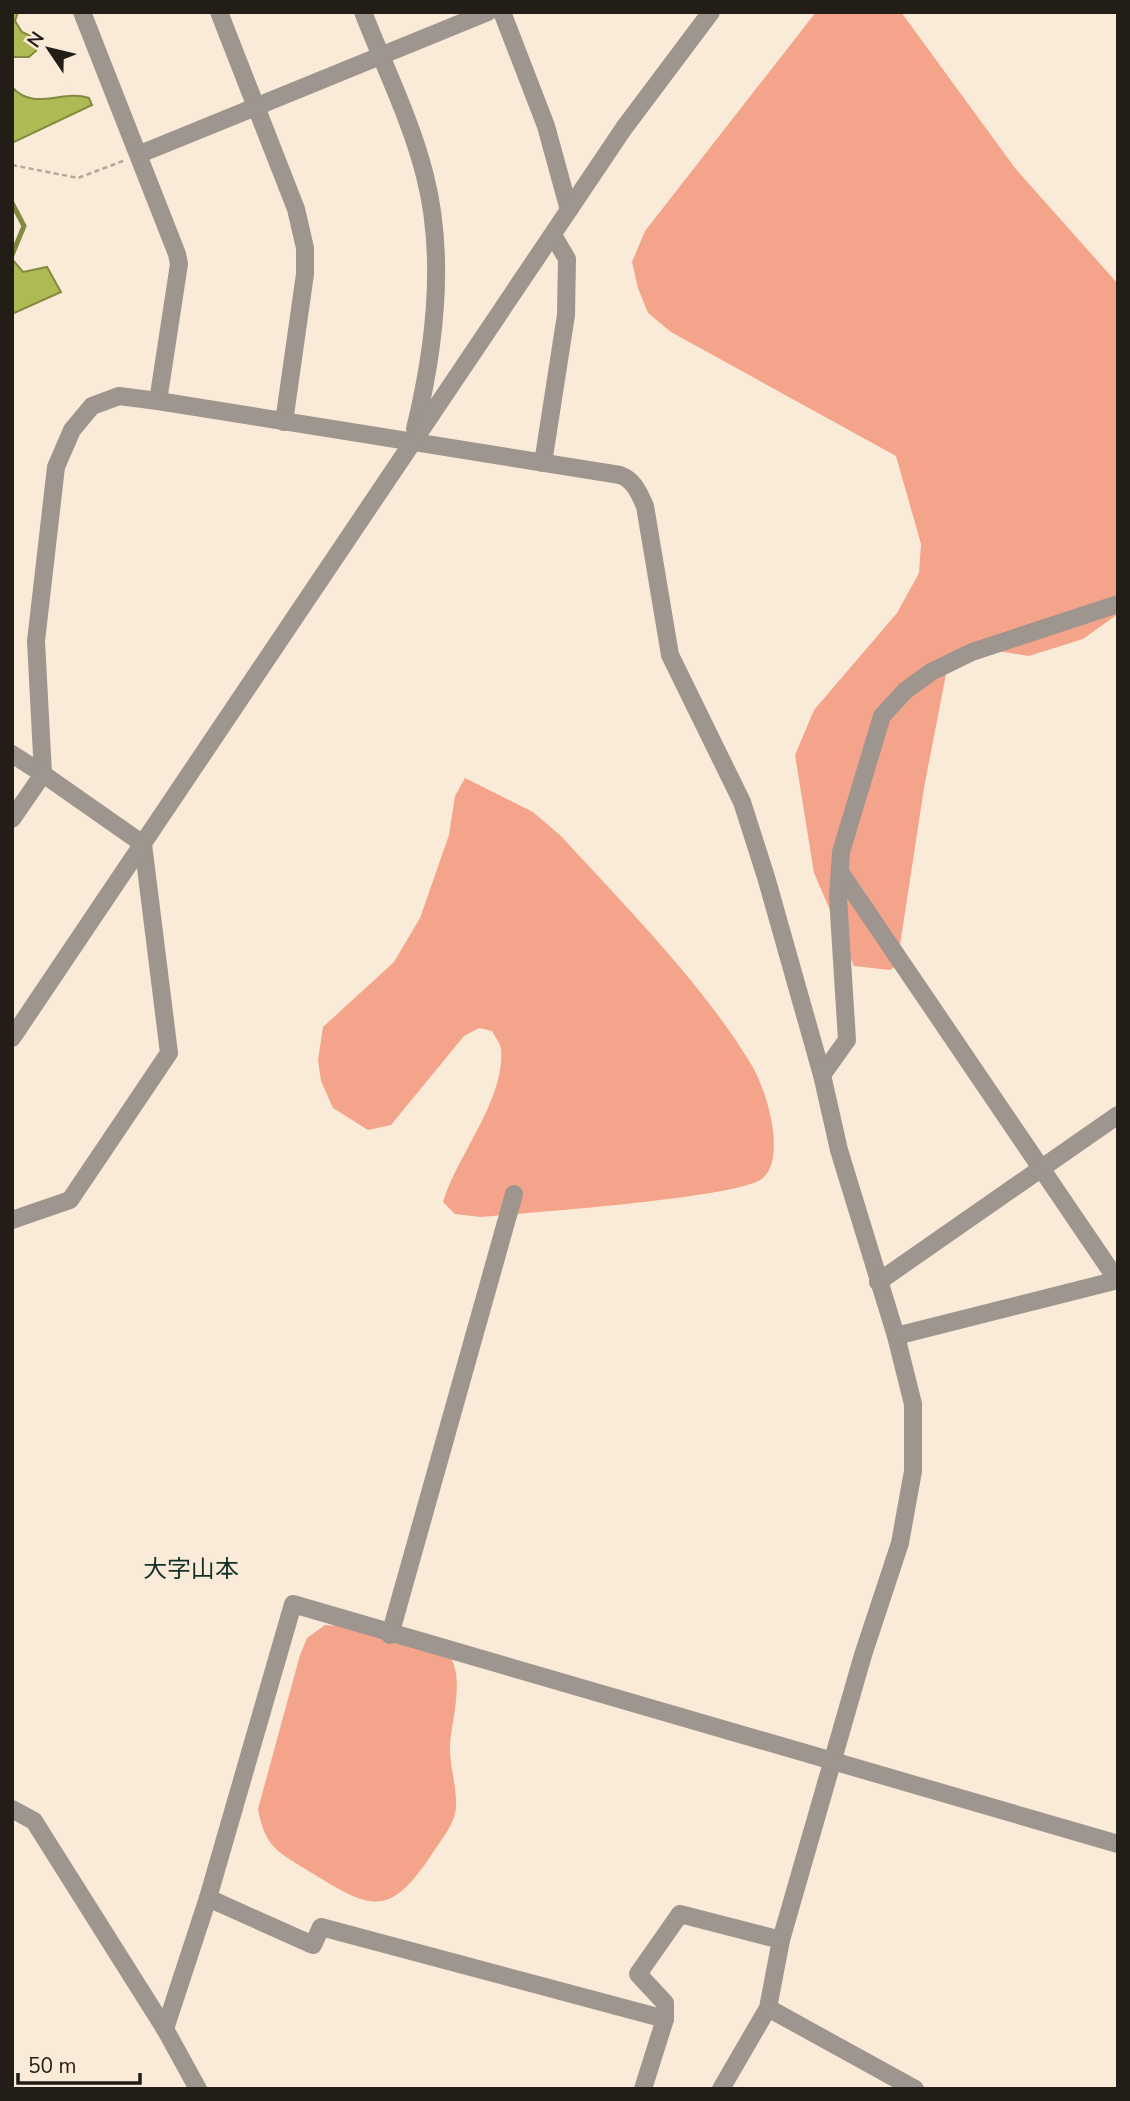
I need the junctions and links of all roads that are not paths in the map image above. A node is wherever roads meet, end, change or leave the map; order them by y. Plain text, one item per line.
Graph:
1 (82, 12) edge
2 (219, 12) edge
3 (363, 12) edge
4 (488, 12) edge
5 (502, 12) edge
6 (711, 12) edge
7 (380, 57) junction
8 (257, 104) junction
9 (140, 154) junction
10 (569, 210) junction
11 (553, 235) junction
12 (158, 401) junction
13 (285, 422) junction
14 (411, 442) junction
15 (543, 463) junction
16 (1118, 604) edge
17 (12, 754) edge
18 (43, 774) junction
19 (12, 819) edge
20 (143, 844) junction
21 (840, 872) junction
22 (12, 1038) edge
23 (822, 1075) junction
24 (1118, 1115) edge
25 (1042, 1167) junction
26 (514, 1194) dead end
27 (12, 1220) edge
28 (1117, 1280) edge
29 (878, 1282) junction
30 (896, 1336) junction
31 (390, 1634) junction
32 (832, 1761) junction
33 (12, 1809) edge
34 (1118, 1844) edge
35 (208, 1898) junction
36 (781, 1940) junction
37 (768, 2008) junction
38 (665, 2019) junction
39 (165, 2029) junction
40 (198, 2089) edge
41 (643, 2089) edge
42 (721, 2089) edge
43 (915, 2089) edge

1 - 9 street
2 - 8 street
3 - 7 street
4 - 7 street
5 - 10 street
6 - 10 street
7 - 8 street
7 - 14 street
8 - 9 street
8 - 13 street
9 - 12 street
10 - 11 street
11 - 14 street
11 - 15 street
12 - 13 street
12 - 18 street
13 - 14 street
14 - 15 street
14 - 20 street
15 - 23 street
16 - 21 street
17 - 18 street
18 - 19 street
18 - 20 street
20 - 22 street
20 - 27 street
21 - 23 street
21 - 25 street
23 - 29 street
24 - 25 street
25 - 28 street
25 - 29 street
26 - 31 street
28 - 30 street
29 - 30 street
30 - 32 street
31 - 32 street
31 - 35 street
32 - 34 street
32 - 36 street
33 - 39 street
35 - 38 street
35 - 39 street
36 - 37 street
36 - 38 street
37 - 42 street
37 - 43 street
38 - 41 street
39 - 40 street

